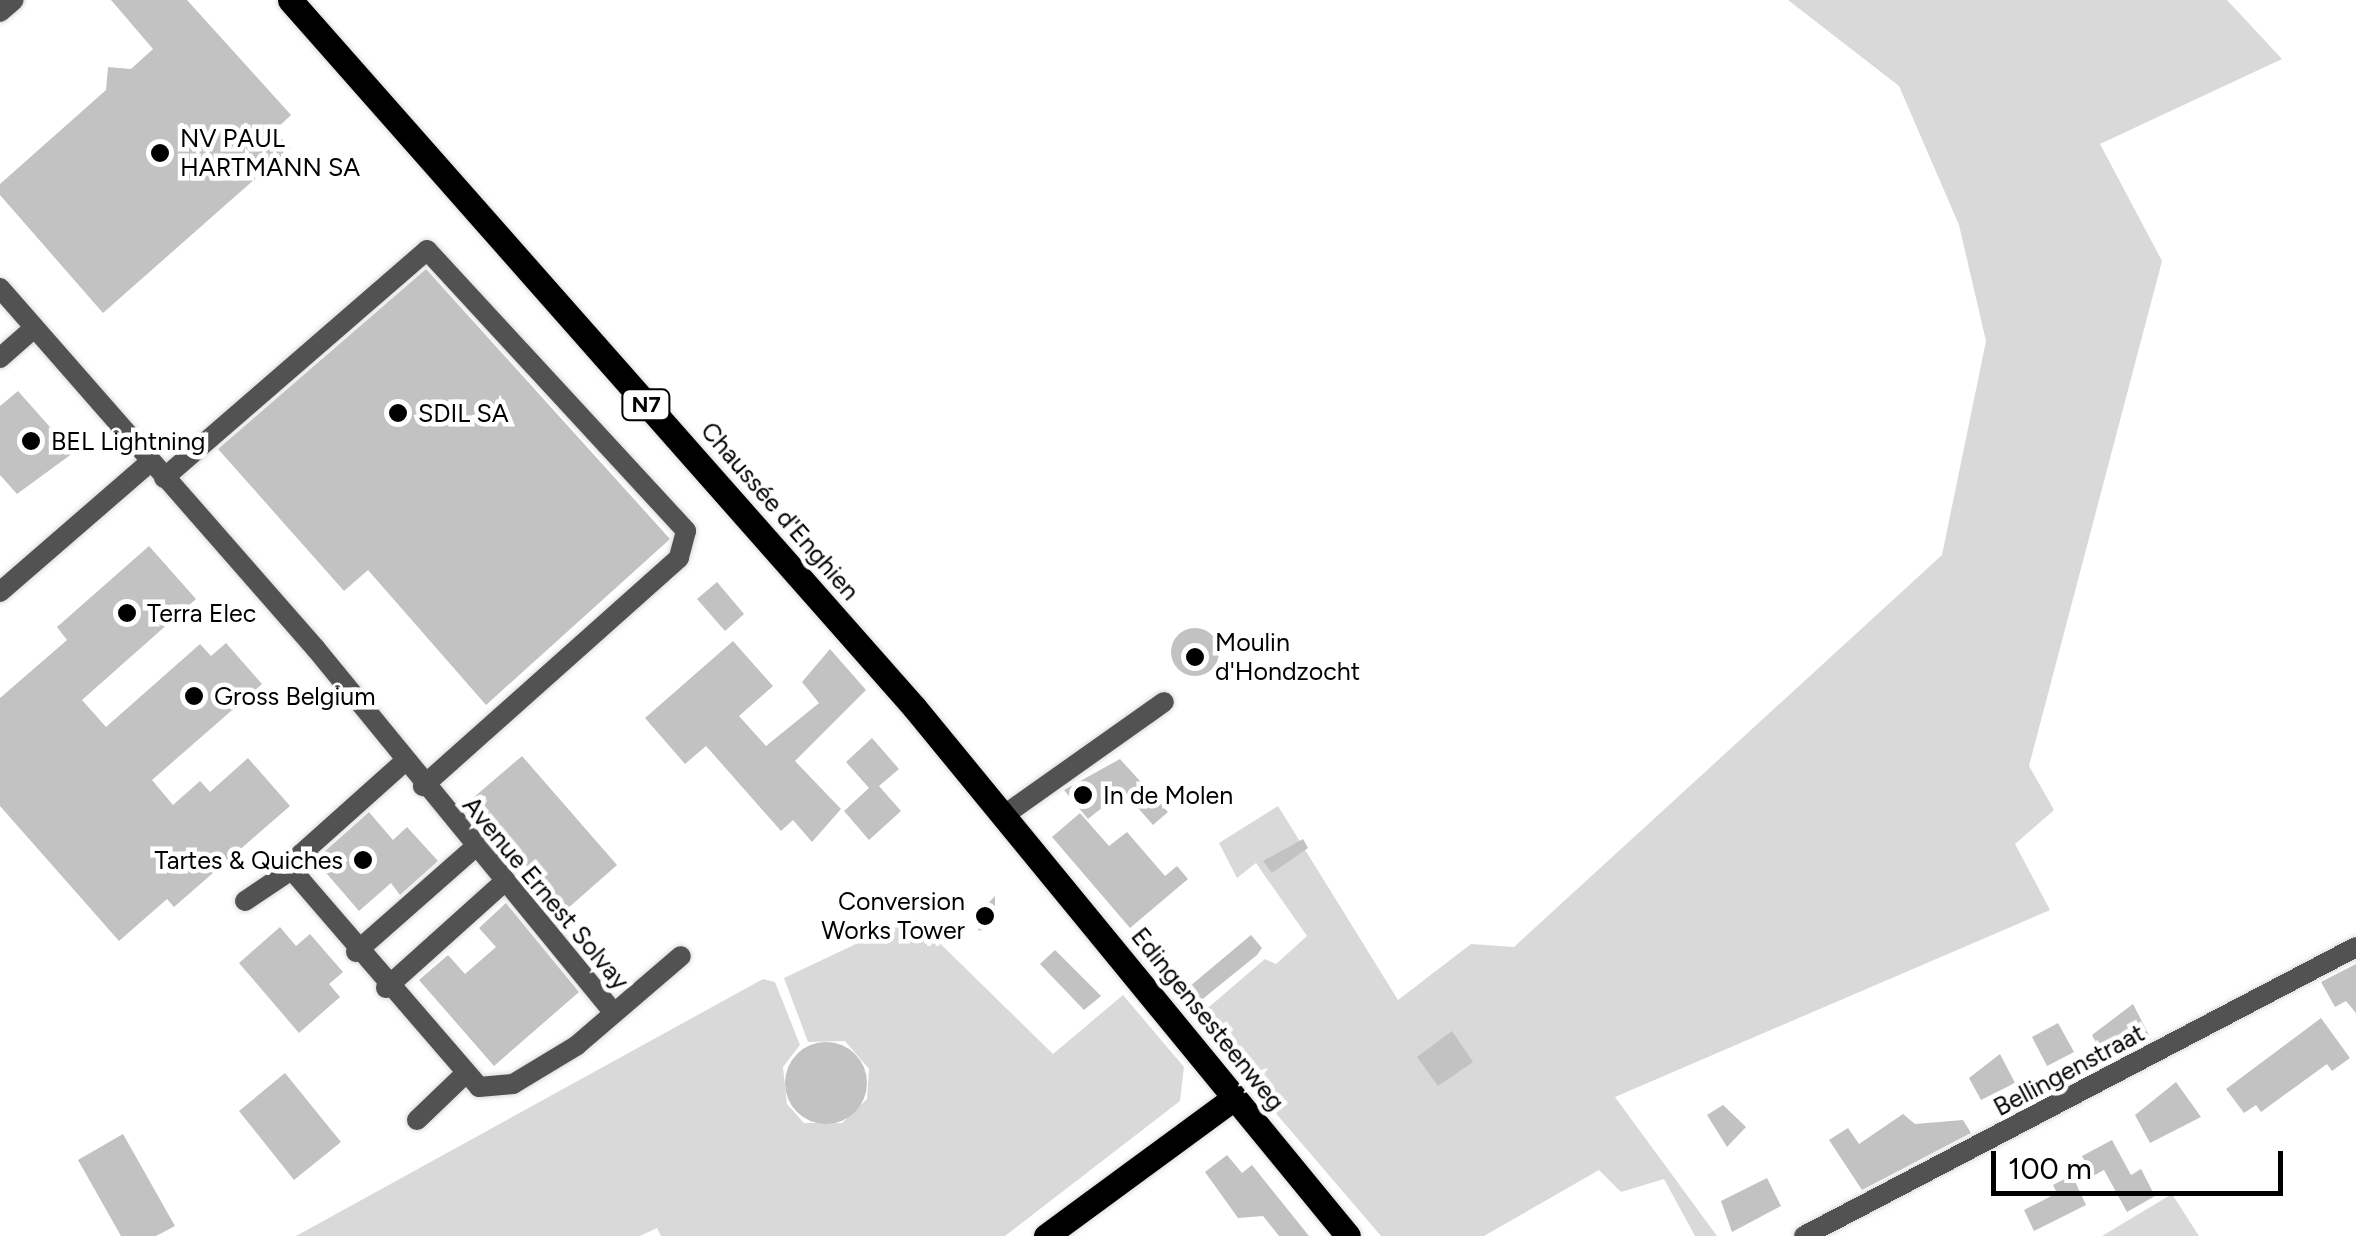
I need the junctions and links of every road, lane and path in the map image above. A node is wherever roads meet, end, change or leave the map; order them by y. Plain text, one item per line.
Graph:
1 (14, 0) edge
2 (290, 0) edge
3 (0, 12) edge
4 (0, 288) edge
5 (34, 328) junction
6 (0, 358) edge
7 (150, 462) junction
8 (164, 478) junction
9 (0, 592) edge
10 (1164, 702) dead end
11 (404, 762) junction
12 (422, 786) junction
13 (1003, 816) junction
14 (1022, 840) joint
15 (474, 848) junction
16 (297, 866) junction
17 (504, 882) junction
18 (245, 901) dead end
19 (2356, 947) edge
20 (356, 952) junction
21 (681, 956) dead end
22 (386, 988) junction
23 (614, 1012) junction
24 (464, 1074) junction
25 (1234, 1098) junction
26 (417, 1120) dead end
27 (1046, 1236) edge
28 (1348, 1236) edge
29 (1804, 1236) edge

1 - 3 street
2 - 13 main road, Chaussée d'Enghien / N7
4 - 5 street, Avenue Ernest Solvay
5 - 6 street
5 - 7 street, Avenue Ernest Solvay
7 - 8 street, Avenue Ernest Solvay
7 - 9 street
8 - 11 street, Avenue Ernest Solvay
8 - 12 street
10 - 13 street
11 - 12 street, Avenue Ernest Solvay
11 - 16 street
12 - 15 street, Avenue Ernest Solvay
13 - 14 main road, Chaussée d'Enghien / N7
14 - 25 main road, Edingensesteenweg / N7
15 - 17 street, Avenue Ernest Solvay
15 - 20 street
16 - 18 street
16 - 20 street
17 - 22 street
17 - 23 street, Avenue Ernest Solvay
19 - 29 street, Bellingenstraat
20 - 22 street
21 - 23 street
22 - 24 street
23 - 24 street, Avenue Ernest Solvay
24 - 26 street
25 - 27 main road
25 - 28 main road, Edingensesteenweg / N7

